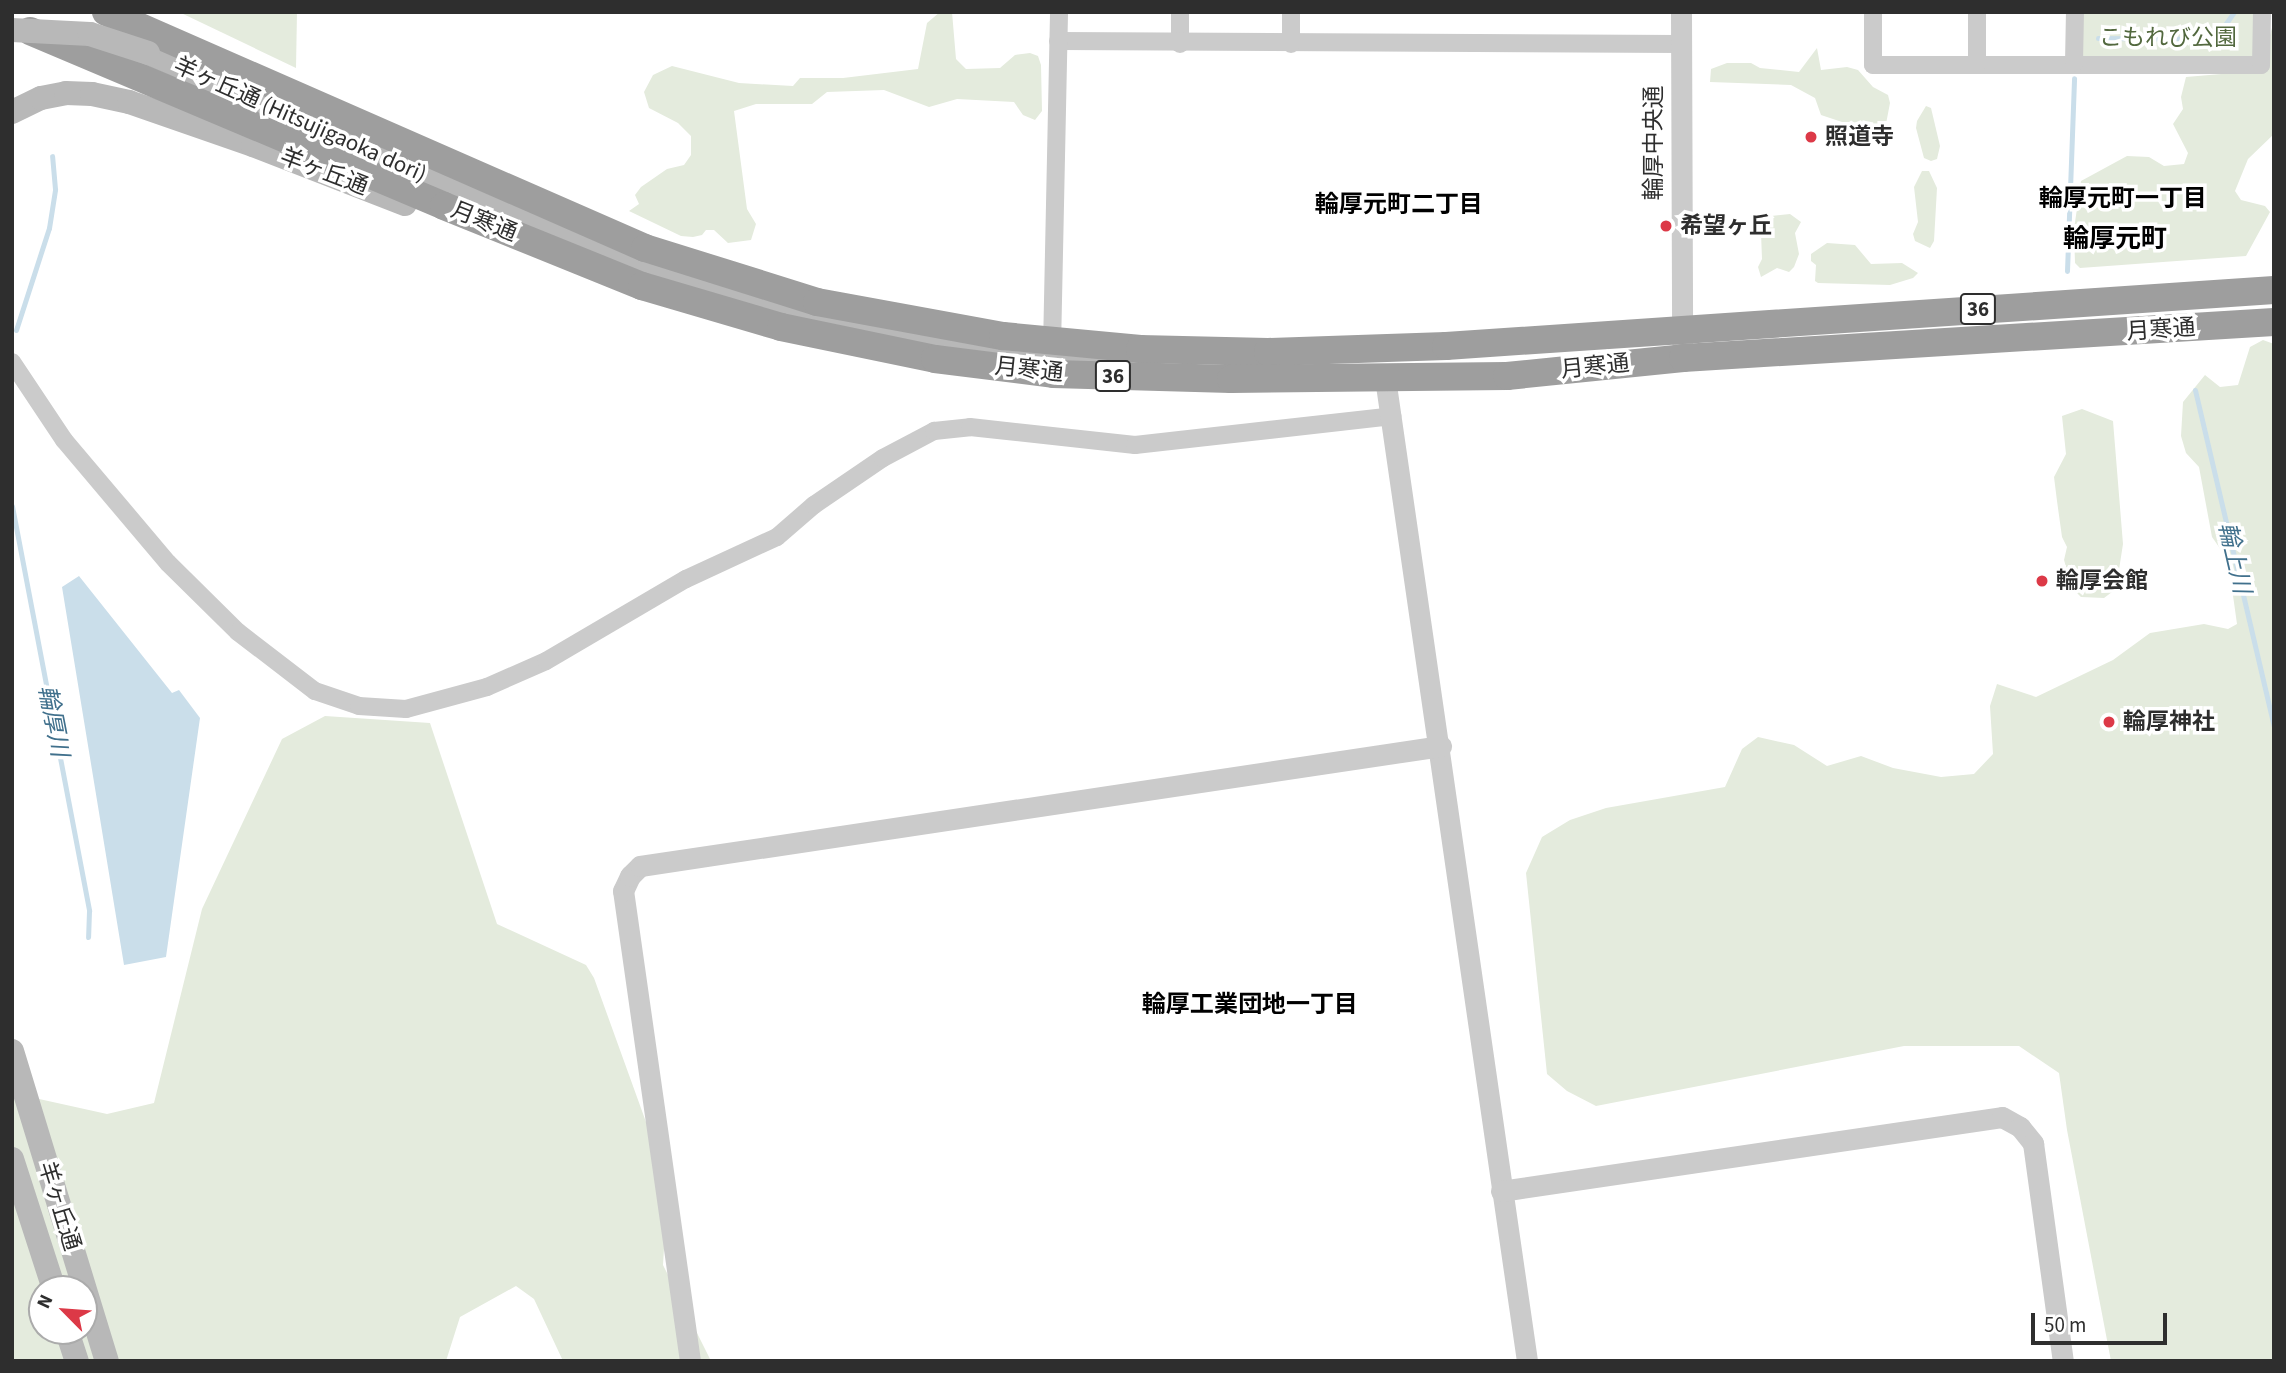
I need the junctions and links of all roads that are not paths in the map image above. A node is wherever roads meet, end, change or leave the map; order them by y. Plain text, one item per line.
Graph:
1 (106, 12) edge
2 (1059, 12) edge
3 (1180, 12) edge
4 (1291, 12) edge
5 (1681, 12) edge
6 (1873, 12) edge
7 (1977, 12) edge
8 (2075, 12) edge
9 (2262, 12) edge
10 (12, 24) edge
11 (12, 30) edge
12 (1058, 41) junction
13 (1180, 44) junction
14 (1291, 44) junction
15 (1680, 44) junction
16 (2074, 62) junction
17 (1977, 64) junction
18 (12, 112) edge
19 (634, 282) junction
20 (2274, 290) edge
21 (2274, 322) edge
22 (1682, 345) junction
23 (1052, 357) junction
24 (12, 362) edge
25 (1385, 378) junction
26 (1392, 416) junction
27 (1441, 746) junction
28 (12, 1051) edge
29 (12, 1159) edge
30 (1501, 1191) junction
31 (49, 1275) edge
32 (107, 1361) edge
33 (690, 1361) edge
34 (1527, 1361) edge
35 (2063, 1361) edge

1 - 23 highway, 月寒通 / 36
2 - 12 street
3 - 13 street
4 - 14 street
5 - 15 street, 輪厚中央通
6 - 17 street
7 - 17 street
8 - 16 street
9 - 16 street
10 - 19 highway, 月寒通 / 36
11 - 23 main road, 羊ヶ丘通 (Hitsujigaoka dori), bridge
12 - 13 street
12 - 23 street
13 - 14 street
14 - 15 street
15 - 22 street, 輪厚中央通
16 - 17 street
18 - 19 main road, 羊ヶ丘通
19 - 23 highway, 月寒通 / 36
20 - 22 highway, 月寒通 / 36
21 - 22 highway, 月寒通 / 36
22 - 23 highway, 月寒通 / 36
22 - 25 highway, 月寒通 / 36
23 - 25 highway, 月寒通 / 36
24 - 26 street
25 - 26 street
26 - 27 street
27 - 30 street
27 - 33 street
28 - 32 main road, 羊ヶ丘通
29 - 31 main road, 羊ヶ丘通
30 - 34 street
30 - 35 street

